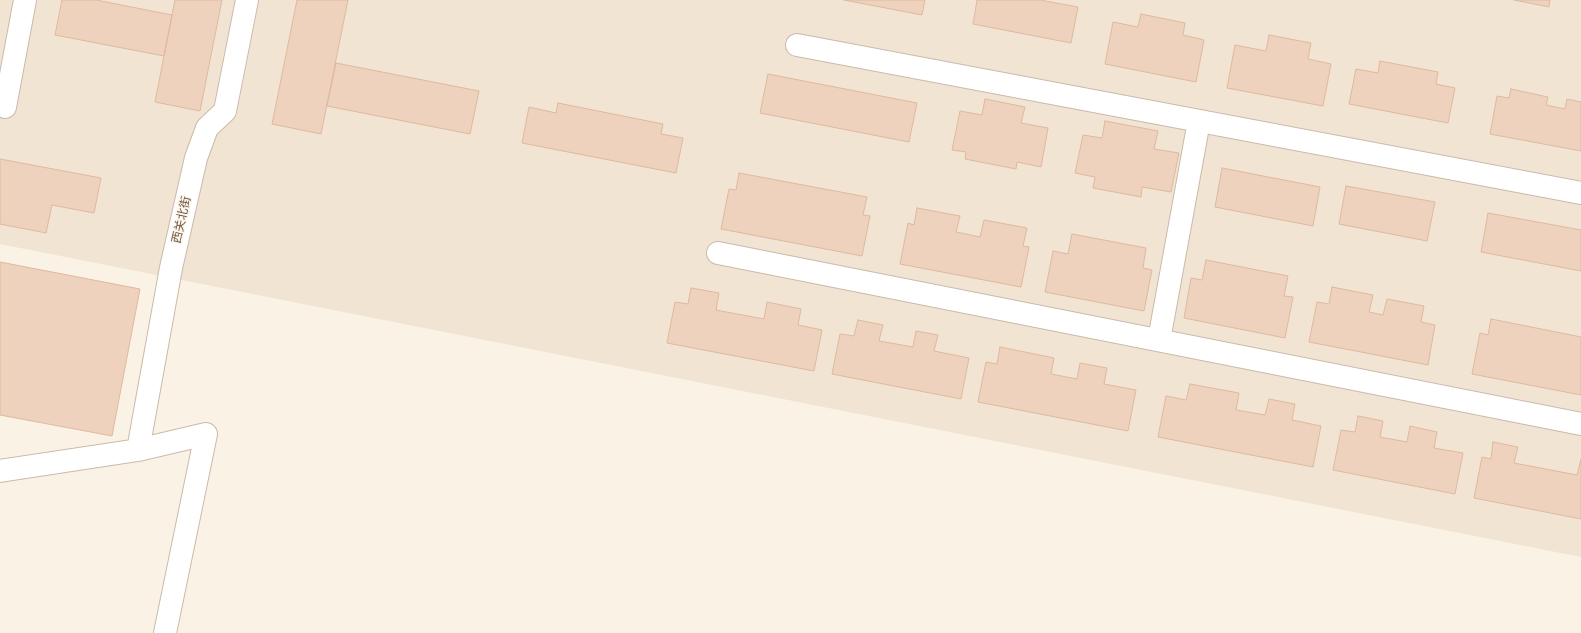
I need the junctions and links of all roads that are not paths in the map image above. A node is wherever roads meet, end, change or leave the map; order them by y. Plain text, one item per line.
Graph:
1 (25, 0) edge
2 (247, 0) edge
3 (797, 45) dead end
4 (5, 107) dead end
5 (1199, 121) junction
6 (1581, 193) edge
7 (718, 253) dead end
8 (1159, 340) junction
9 (1581, 424) edge
10 (138, 450) junction
11 (0, 471) edge
12 (165, 633) edge

1 - 4 street
2 - 10 street, 西关北街
3 - 5 street
5 - 6 street
5 - 8 street
7 - 8 street
8 - 9 street
10 - 11 street
10 - 12 street

